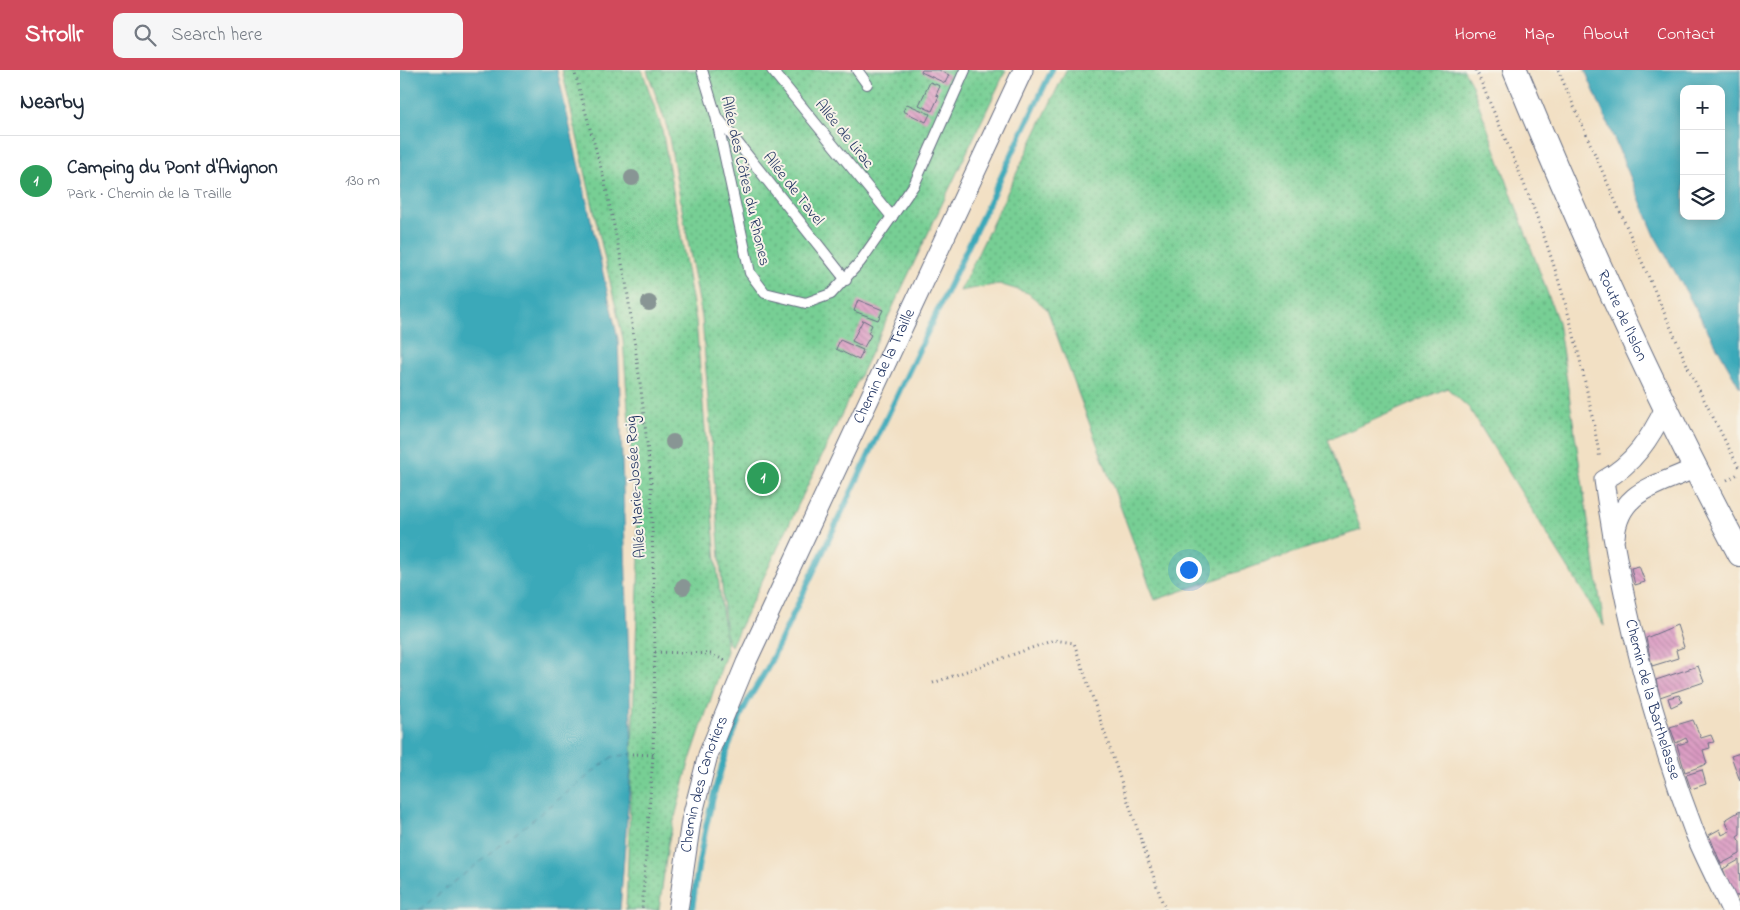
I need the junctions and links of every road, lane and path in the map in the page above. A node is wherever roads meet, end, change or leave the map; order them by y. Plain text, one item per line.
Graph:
1 (574, 70) edge
2 (702, 70) edge
3 (772, 70) edge
4 (857, 70) edge
5 (1023, 70) edge
6 (1476, 70) edge
7 (1515, 70) edge
8 (1558, 70) edge
9 (962, 72) edge
10 (867, 84) dead end
11 (716, 116) junction
12 (892, 217) junction
13 (846, 280) junction
14 (1665, 408) junction
15 (1695, 468) junction
16 (1740, 470) edge
17 (1604, 480) junction
18 (1614, 551) junction
19 (1740, 554) edge
20 (655, 652) junction
21 (746, 663) joint
22 (724, 669) dead end
23 (933, 683) dead end
24 (632, 754) dead end
25 (654, 755) junction
26 (642, 910) edge
27 (678, 910) edge
28 (1165, 910) edge
29 (1731, 910) edge

1 - 20 path, Allée Marie-Josée Roig
2 - 11 lane, Allée des Côtes du Rhones
3 - 12 lane, Allée de Lirac
4 - 10 lane
5 - 21 street, Chemin de la Traille
6 - 17 path
7 - 14 street, Route de l'Islon
8 - 16 path
9 - 12 lane, Allée des Côtes du Rhones
11 - 13 lane, Allée de Tavel
11 - 13 lane, Allée des Côtes du Rhones
12 - 13 lane, Allée des Côtes du Rhones
14 - 15 street, Route de l'Islon
14 - 17 street
15 - 18 street
15 - 19 street, Route de l'Islon
17 - 18 street, Chemin de la Barthelasse
18 - 29 street, Chemin de la Barthelasse
20 - 22 path
20 - 25 path, Allée Marie-Josée Roig
21 - 27 street, Chemin des Canotiers
23 - 28 path
24 - 25 path
25 - 26 path, Allée Marie-Josée Roig

